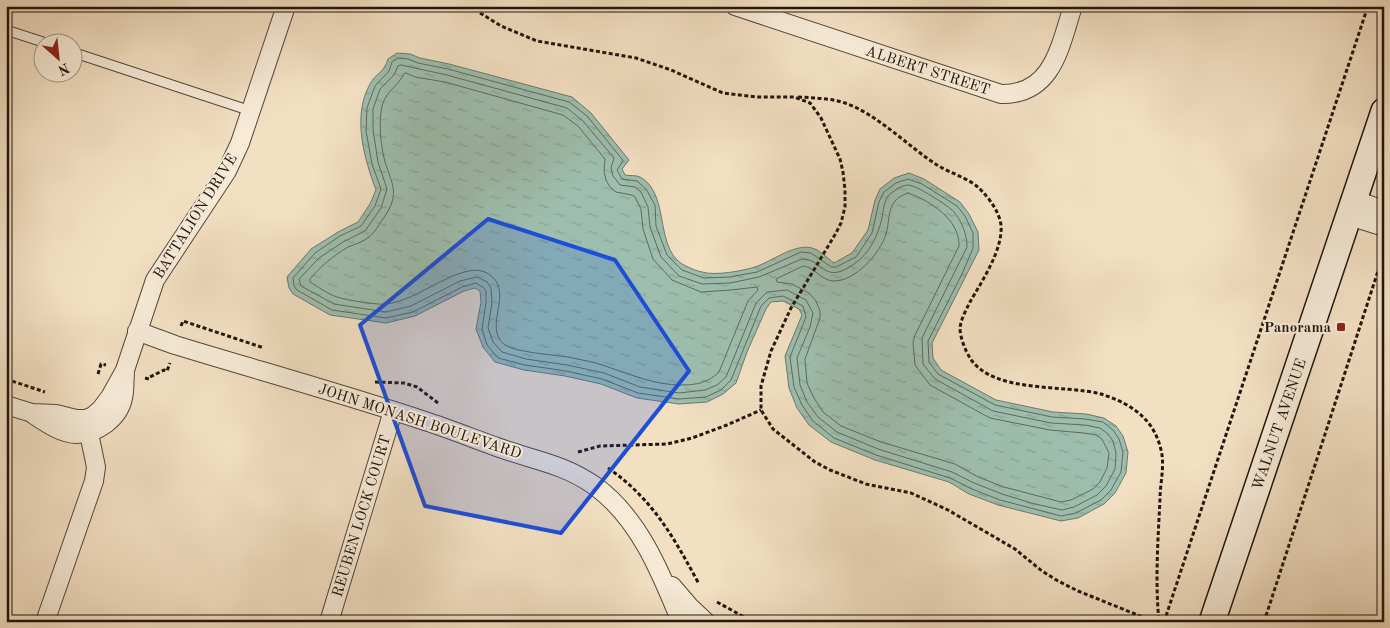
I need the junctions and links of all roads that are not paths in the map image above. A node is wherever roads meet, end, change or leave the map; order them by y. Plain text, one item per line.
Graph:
1 (286, 6) edge
2 (735, 6) edge
3 (1073, 6) edge
4 (6, 30) edge
5 (32, 38) edge
6 (82, 55) edge
7 (251, 111) junction
8 (1384, 111) edge
9 (1352, 208) junction
10 (1384, 210) edge
11 (1384, 227) edge
12 (137, 331) junction
13 (6, 405) edge
14 (393, 411) junction
15 (88, 425) junction
16 (660, 572) junction
17 (45, 622) edge
18 (329, 622) edge
19 (681, 622) edge
20 (706, 622) edge
21 (1212, 622) edge

1 - 7 street, BATTALION DRIVE
2 - 3 street, ALBERT STREET
4 - 5 lane
6 - 7 lane
7 - 12 street, BATTALION DRIVE
8 - 9 street, WALNUT AVENUE
9 - 10 street
9 - 11 street
9 - 21 street, WALNUT AVENUE
12 - 14 street, JOHN MONASH BOULEVARD
12 - 15 street, BATTALION DRIVE
13 - 15 street
14 - 16 street, JOHN MONASH BOULEVARD
14 - 18 street, REUBEN LOCK COURT
15 - 17 street
16 - 19 street, JOHN MONASH BOULEVARD
16 - 20 street, JOHN MONASH BOULEVARD

